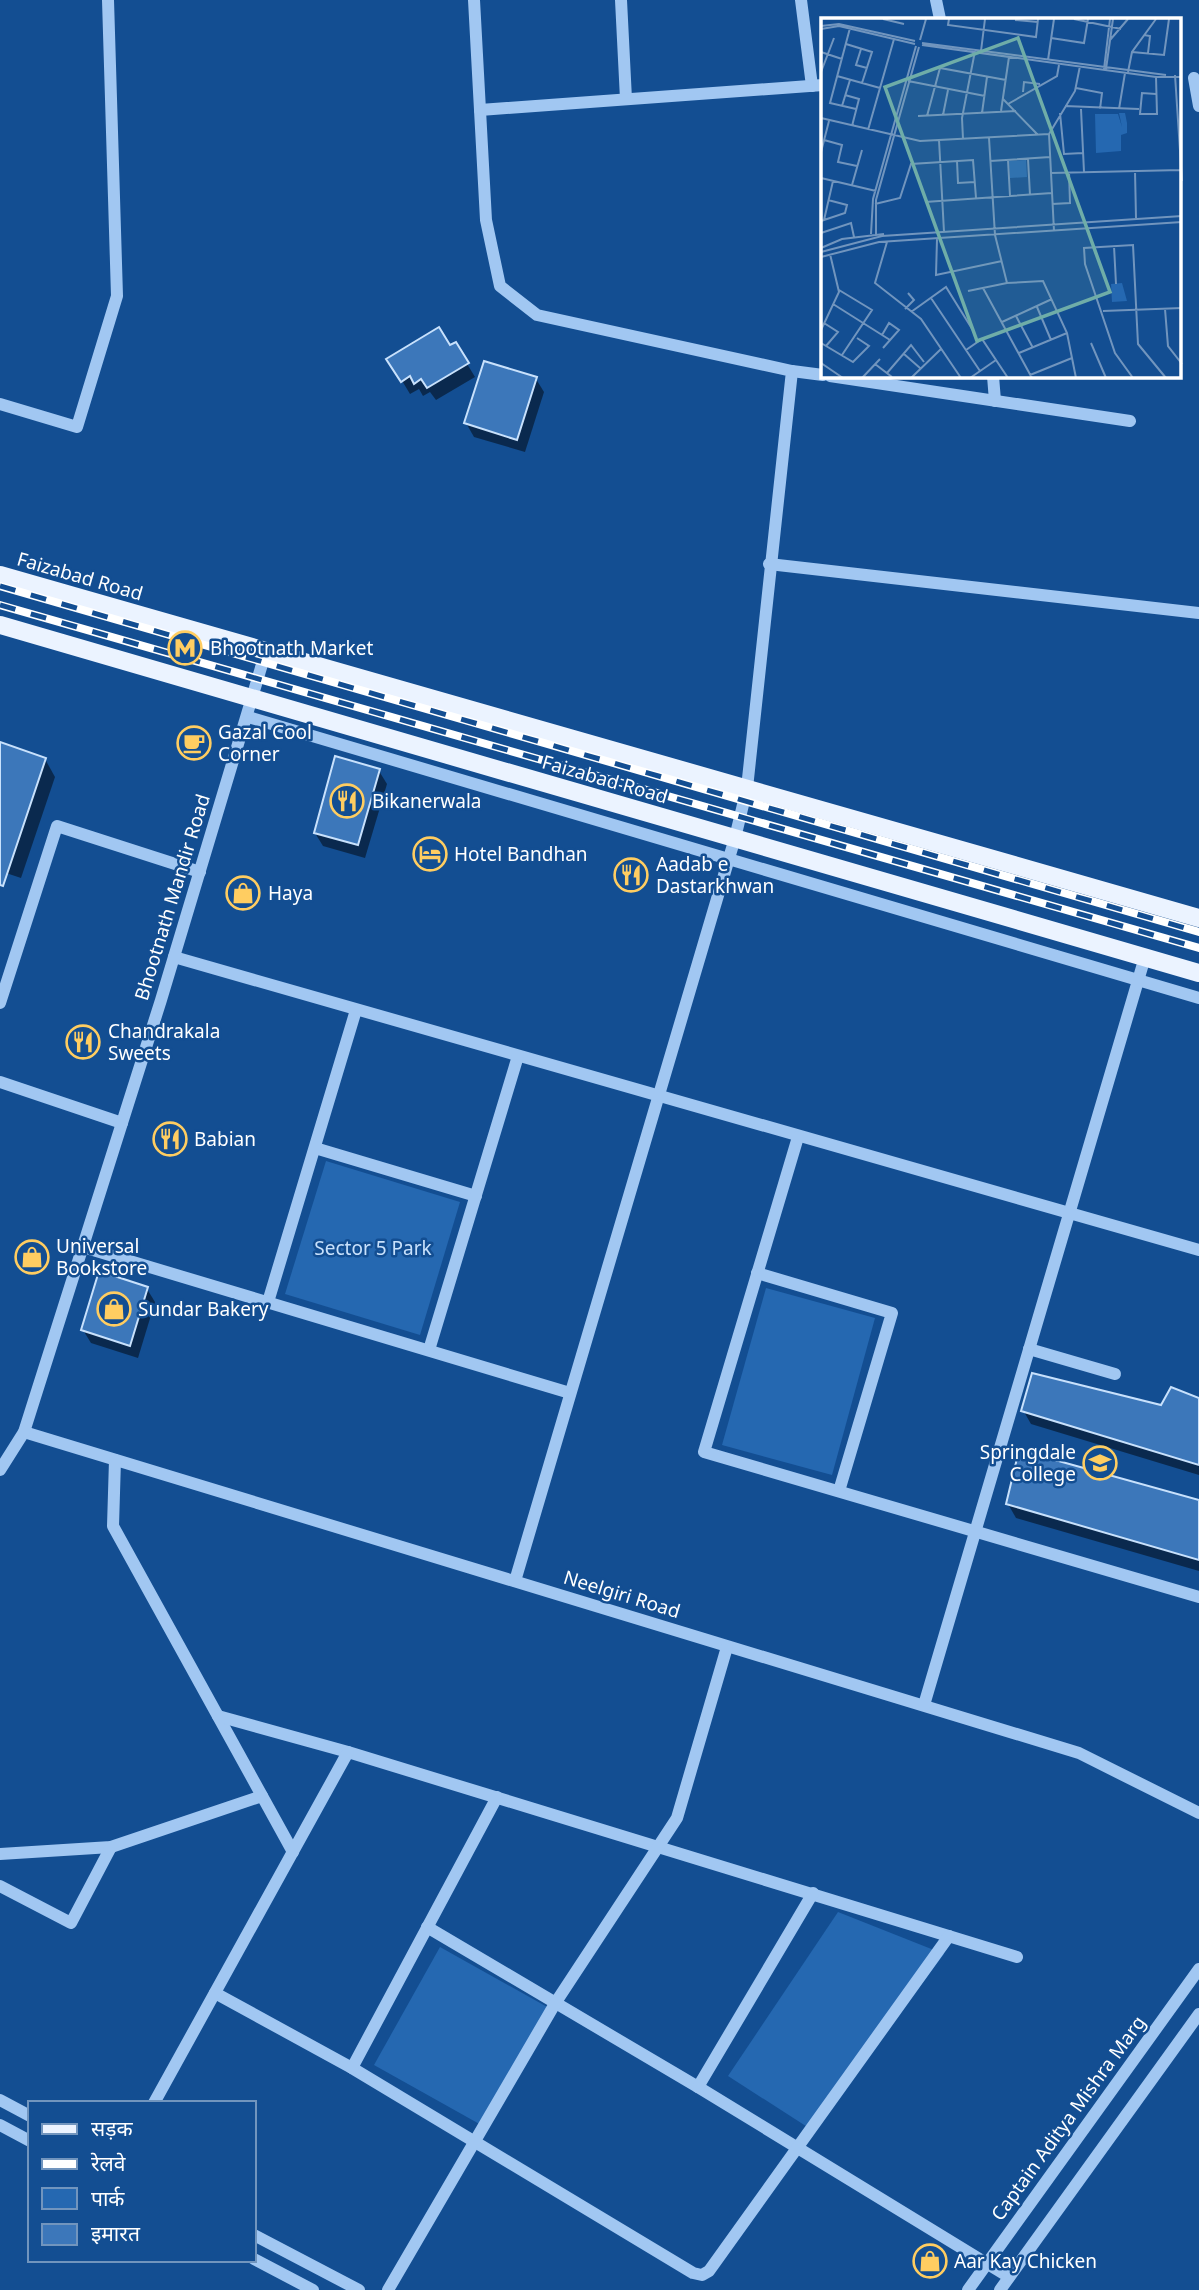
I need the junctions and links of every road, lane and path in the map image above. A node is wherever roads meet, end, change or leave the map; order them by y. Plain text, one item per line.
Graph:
1 (108, 0) edge
2 (474, 0) edge
3 (621, 0) edge
4 (801, 0) edge
5 (936, 0) edge
6 (940, 18) edge
7 (1194, 78) dead end
8 (817, 85) edge
9 (626, 99) junction
10 (1199, 106) edge
11 (480, 110) junction
12 (792, 371) junction
13 (821, 375) edge
14 (843, 378) edge
15 (993, 378) edge
16 (995, 401) junction
17 (0, 404) edge
18 (1130, 421) dead end
19 (769, 564) junction
20 (0, 575) edge
21 (1199, 613) edge
22 (0, 625) edge
23 (266, 651) junction
24 (251, 709) junction
25 (747, 788) junction
26 (735, 838) junction
27 (728, 859) junction
28 (200, 872) junction
29 (1199, 918) edge
30 (174, 957) junction
31 (1145, 957) junction
32 (1199, 973) edge
33 (1139, 980) junction
34 (1199, 998) edge
35 (0, 1003) edge
36 (356, 1010) junction
37 (519, 1056) junction
38 (0, 1082) edge
39 (658, 1096) junction
40 (122, 1124) junction
41 (798, 1137) junction
42 (315, 1148) junction
43 (476, 1196) junction
44 (1069, 1215) junction
45 (83, 1247) junction
46 (1199, 1250) edge
47 (757, 1273) junction
48 (268, 1302) junction
49 (1029, 1349) junction
50 (429, 1350) junction
51 (1115, 1374) dead end
52 (570, 1392) junction
53 (24, 1432) junction
54 (115, 1460) junction
55 (0, 1469) edge
56 (839, 1491) junction
57 (975, 1530) junction
58 (514, 1581) junction
59 (1199, 1597) edge
60 (727, 1647) junction
61 (924, 1705) junction
62 (218, 1716) junction
63 (348, 1752) junction
64 (262, 1796) junction
65 (497, 1797) junction
66 (1199, 1814) edge
67 (659, 1846) junction
68 (111, 1847) junction
69 (293, 1852) junction
70 (0, 1854) edge
71 (0, 1886) edge
72 (813, 1894) junction
73 (427, 1927) junction
74 (949, 1936) junction
75 (1017, 1957) dead end
76 (1199, 1969) edge
77 (215, 1993) junction
78 (556, 2002) junction
79 (1199, 2014) edge
80 (352, 2068) junction
81 (698, 2087) junction
82 (0, 2100) edge
83 (155, 2101) edge
84 (28, 2115) edge
85 (0, 2125) edge
86 (28, 2140) edge
87 (472, 2142) junction
88 (798, 2148) junction
89 (256, 2236) edge
90 (256, 2260) edge
91 (987, 2264) junction
92 (1009, 2277) junction
93 (333, 2284) edge
94 (313, 2290) edge
95 (359, 2290) edge
96 (388, 2290) edge
97 (968, 2290) edge
98 (1000, 2290) edge

1 - 17 street
2 - 11 street
3 - 9 street
4 - 8 street
5 - 6 street
7 - 10 street
8 - 9 street
9 - 11 street
11 - 12 street
12 - 13 street
12 - 19 street
14 - 16 street
15 - 16 street
16 - 18 street
19 - 21 street
19 - 25 street
20 - 23 main road, Faizabad Road
22 - 24 main road, Faizabad Road
23 - 24 street, Bhootnath Mandir Road
23 - 25 main road, Faizabad Road
24 - 26 main road, Faizabad Road
24 - 27 street
24 - 28 street, Bhootnath Mandir Road
25 - 26 street
25 - 29 main road, Faizabad Road
26 - 27 street
26 - 31 main road, Faizabad Road
27 - 33 street
27 - 39 street
28 - 30 street, Bhootnath Mandir Road
28 - 35 street
30 - 36 street
30 - 40 street, Bhootnath Mandir Road
31 - 32 main road, Faizabad Road
31 - 33 street
33 - 34 street
33 - 44 street
36 - 37 street
36 - 42 street
37 - 39 street
37 - 43 street
38 - 40 street
39 - 41 street
39 - 52 street
40 - 45 street, Bhootnath Mandir Road
41 - 44 street
41 - 47 street
42 - 43 street
42 - 48 street
43 - 50 street
44 - 46 street
44 - 49 street
45 - 48 street
45 - 53 street, Bhootnath Mandir Road
47 - 56 street
47 - 56 street
48 - 50 street
49 - 51 street
49 - 57 street
50 - 52 street
52 - 58 street
53 - 54 street, Neelgiri Road
53 - 55 street, Bhootnath Mandir Road
54 - 58 street, Neelgiri Road
54 - 62 street
56 - 57 street
57 - 59 street
57 - 61 street
58 - 60 street, Neelgiri Road
60 - 61 street, Neelgiri Road
60 - 67 street
61 - 66 street, Neelgiri Road
62 - 63 street
62 - 64 street
63 - 65 street
63 - 69 street
64 - 68 street
64 - 69 street
65 - 67 street
65 - 73 street
67 - 72 street
67 - 78 street
68 - 70 street
68 - 71 street
69 - 77 street
72 - 74 street
72 - 81 street
73 - 78 street
73 - 80 street
74 - 75 street
74 - 88 street
76 - 91 street, Captain Aditya Mishra Marg
77 - 80 street
77 - 83 street
78 - 81 street
78 - 87 street
79 - 92 street
80 - 87 street
81 - 88 street
82 - 84 street
85 - 86 street
87 - 88 street
87 - 96 street
88 - 91 street
89 - 93 street
90 - 94 street
91 - 92 street
91 - 97 street, Captain Aditya Mishra Marg
92 - 98 street
93 - 95 street

